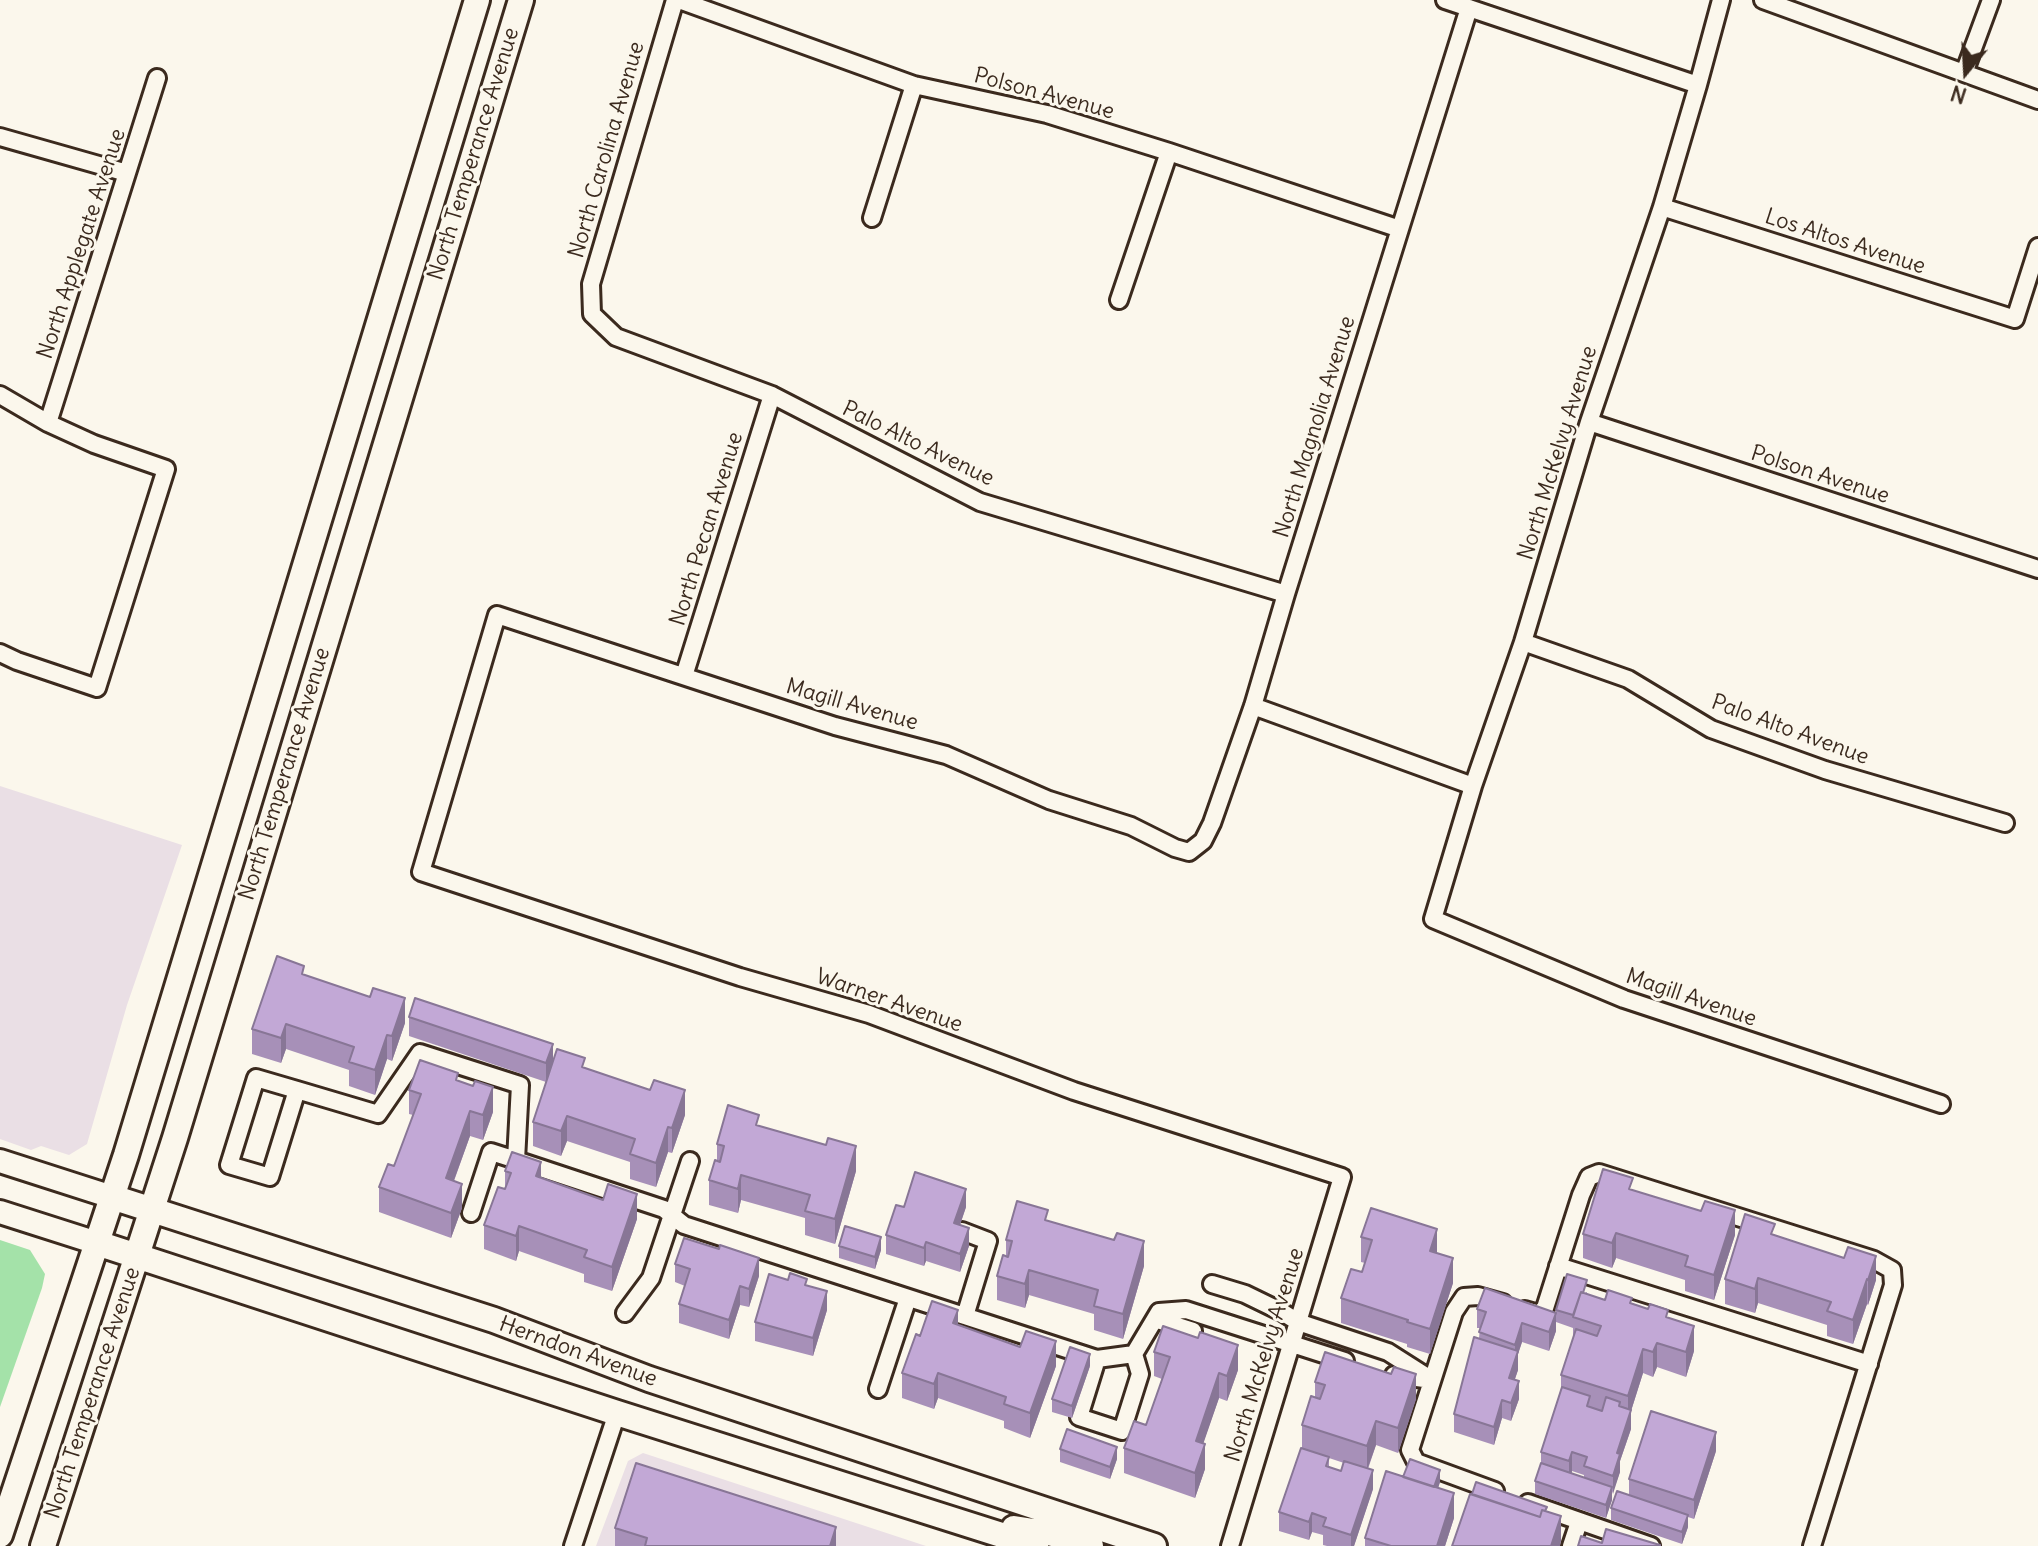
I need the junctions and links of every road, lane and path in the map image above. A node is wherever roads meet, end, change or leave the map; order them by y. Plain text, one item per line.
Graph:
1 (477, 0) edge
2 (521, 0) edge
3 (677, 0) edge
4 (1445, 0) edge
5 (1721, 0) edge
6 (1763, 0) edge
7 (1991, 0) edge
8 (1469, 8) junction
9 (1964, 73) junction
10 (157, 78) dead end
11 (914, 85) junction
12 (1698, 85) junction
13 (2038, 100) edge
14 (0, 137) edge
15 (1169, 152) junction
16 (127, 173) junction
17 (1662, 207) junction
18 (872, 218) dead end
19 (1400, 229) junction
20 (2038, 247) edge
21 (1119, 300) dead end
22 (592, 314) joint
23 (0, 395) edge
24 (772, 395) junction
25 (1589, 422) junction
26 (48, 423) junction
27 (2038, 569) edge
28 (1286, 594) junction
29 (1523, 642) junction
30 (0, 653) edge
31 (684, 676) junction
32 (1253, 706) junction
33 (1473, 786) junction
34 (2005, 823) dead end
35 (1189, 852) joint
36 (421, 872) joint
37 (1433, 919) joint
38 (297, 1090) junction
39 (1941, 1104) dead end
40 (516, 1160) junction
41 (0, 1161) edge
42 (690, 1161) dead end
43 (1342, 1177) joint
44 (112, 1197) junction
45 (152, 1210) junction
46 (0, 1212) edge
47 (471, 1213) dead end
48 (672, 1216) junction
49 (962, 1231) edge
50 (97, 1243) junction
51 (138, 1256) junction
52 (1558, 1266) junction
53 (1212, 1284) dead end
54 (908, 1298) junction
55 (625, 1313) dead end
56 (965, 1316) junction
57 (1157, 1316) junction
58 (1298, 1322) junction
59 (1291, 1344) junction
60 (1134, 1354) junction
61 (1186, 1354) edge
62 (1097, 1359) junction
63 (1869, 1364) junction
64 (1432, 1380) junction
65 (878, 1389) dead end
66 (617, 1413) junction
67 (941, 1515) junction
68 (1579, 1522) junction
69 (0, 1535) edge
70 (43, 1546) edge
71 (573, 1546) edge
72 (1036, 1546) edge
73 (1091, 1546) edge
74 (1154, 1546) edge
75 (1230, 1546) edge
76 (1571, 1546) edge
77 (1651, 1546) edge
78 (1812, 1546) edge

1 - 44 main road, North Temperance Avenue
2 - 45 main road, North Temperance Avenue
3 - 11 street, Polson Avenue
3 - 22 street, North Carolina Avenue
4 - 8 street
5 - 12 street, North McKelvy Avenue
6 - 9 street
7 - 9 street
8 - 12 street
8 - 19 street, North Magnolia Avenue
9 - 13 street
10 - 16 street, North Applegate Avenue
11 - 15 street, Polson Avenue
11 - 18 street
12 - 17 street, North McKelvy Avenue
14 - 16 street
15 - 19 street, Polson Avenue
15 - 21 street
16 - 26 street, North Applegate Avenue
17 - 20 street, Los Altos Avenue
17 - 25 street, North McKelvy Avenue
19 - 28 street, North Magnolia Avenue
22 - 24 street, Palo Alto Avenue
23 - 26 street
24 - 28 street, Palo Alto Avenue
24 - 31 street, North Pecan Avenue
25 - 27 street, Polson Avenue
25 - 29 street, North McKelvy Avenue
26 - 30 street
28 - 32 street, North Magnolia Avenue
29 - 33 street, North McKelvy Avenue
29 - 34 street, Palo Alto Avenue
31 - 35 street, Magill Avenue
31 - 36 street, Magill Avenue
32 - 33 street
32 - 35 street, North Magnolia Avenue
33 - 37 street, North McKelvy Avenue
36 - 43 street, Warner Avenue
37 - 39 street, Magill Avenue
38 - 38 street
38 - 40 street
40 - 47 street
40 - 48 street
41 - 44 main road, Herndon Avenue
42 - 48 street
43 - 58 street, North McKelvy Avenue
44 - 45 main road, Herndon Avenue
44 - 50 main road, North Temperance Avenue
45 - 51 main road, North Temperance Avenue
45 - 74 main road, Herndon Avenue
46 - 50 main road, Herndon Avenue
48 - 54 street
48 - 55 street
49 - 56 street
50 - 51 main road, Herndon Avenue
50 - 69 main road, North Temperance Avenue
51 - 66 main road, Herndon Avenue
51 - 70 main road, North Temperance Avenue
52 - 63 street
52 - 63 street
52 - 64 street
53 - 58 street
54 - 56 street
54 - 65 street
56 - 62 street
57 - 59 street
57 - 60 street
57 - 61 street
58 - 59 street, North McKelvy Avenue
58 - 64 street
59 - 64 street
59 - 75 street, North McKelvy Avenue
60 - 62 street
60 - 62 street
63 - 78 street
64 - 68 street
66 - 67 main road, Herndon Avenue
66 - 71 street
67 - 72 main road, Herndon Avenue
67 - 73 main road
68 - 76 street
68 - 77 street

